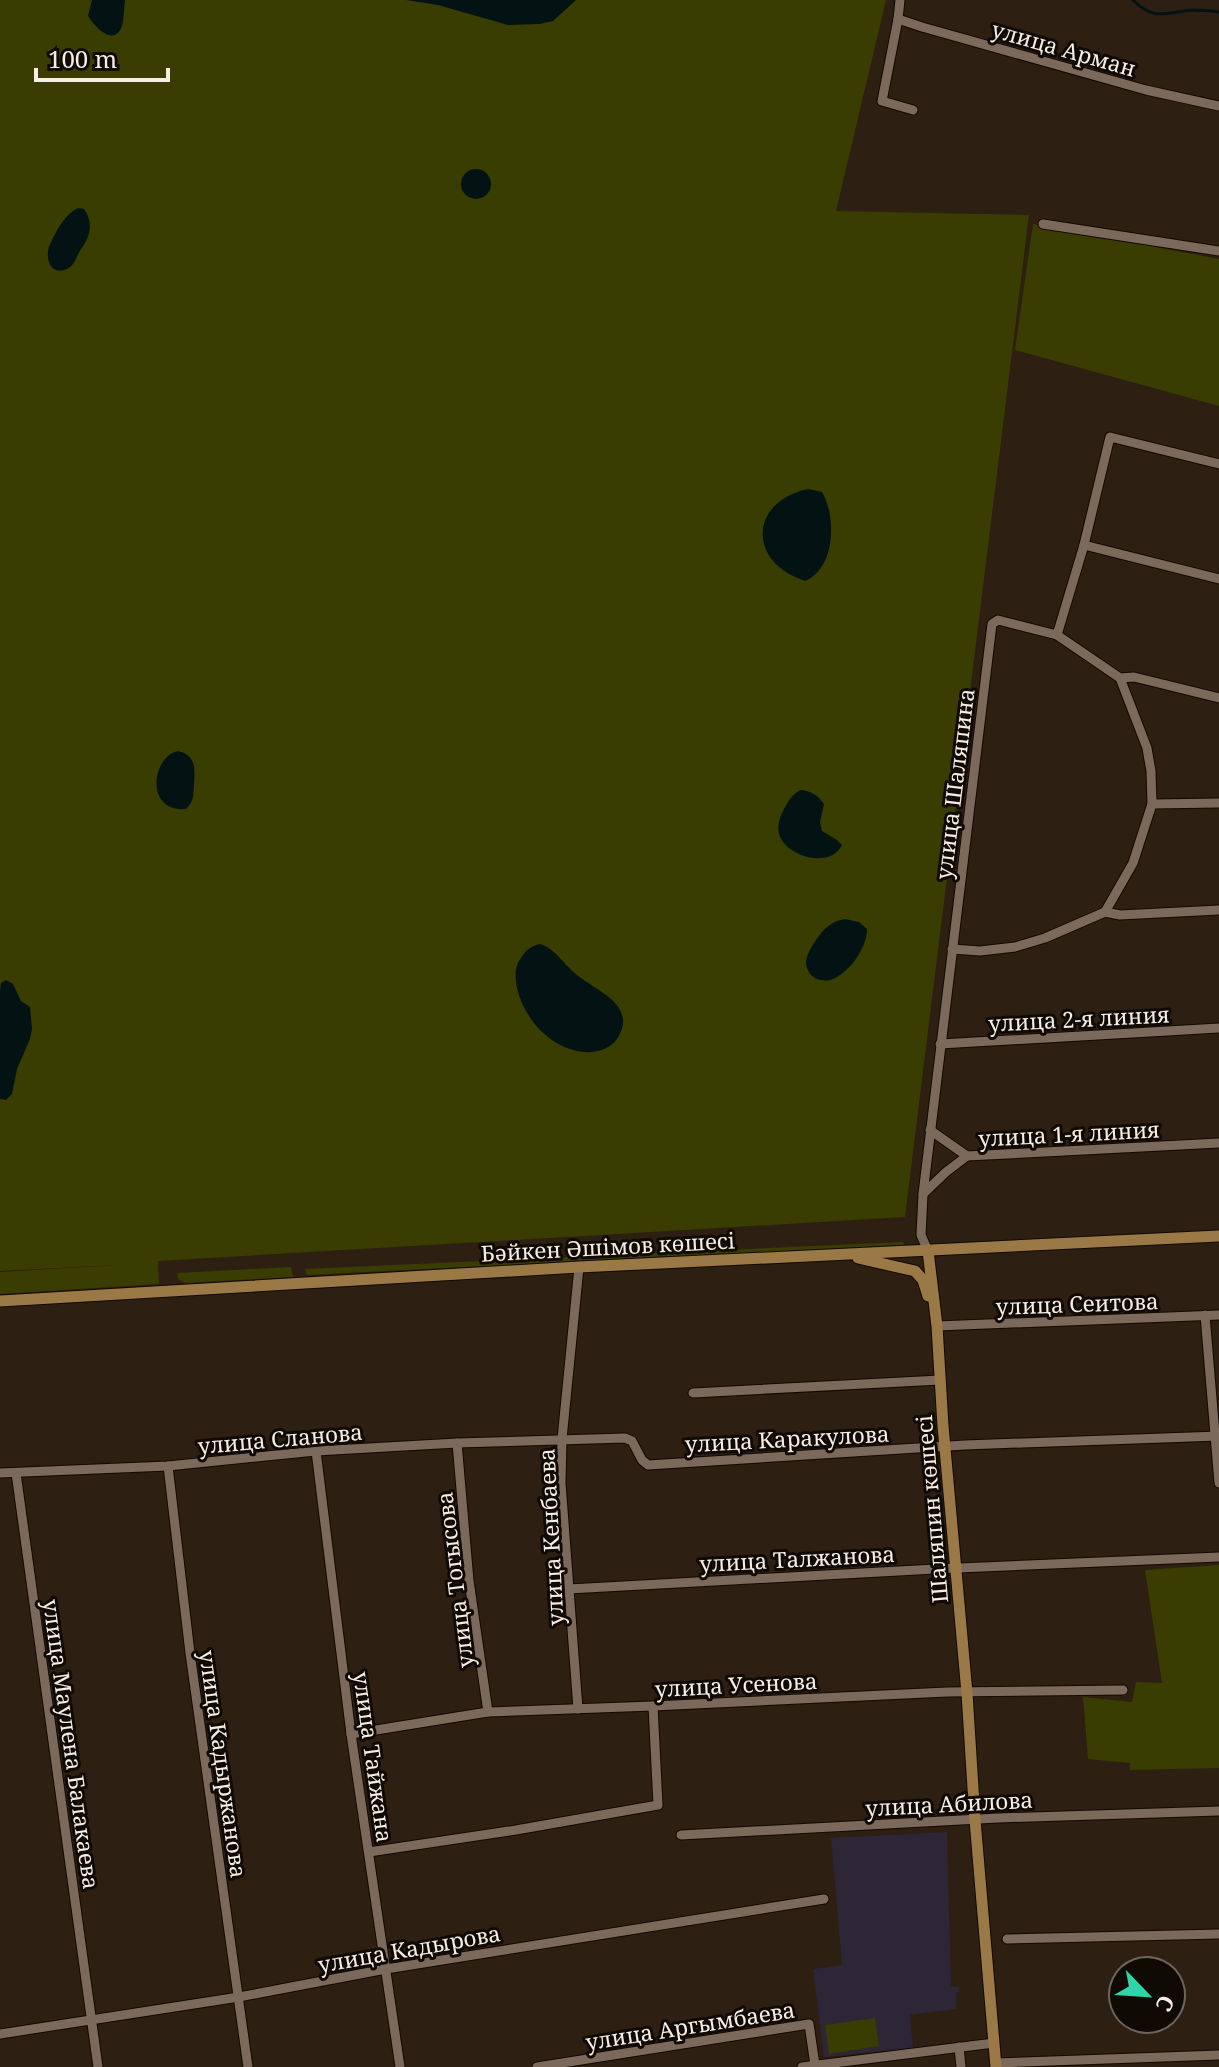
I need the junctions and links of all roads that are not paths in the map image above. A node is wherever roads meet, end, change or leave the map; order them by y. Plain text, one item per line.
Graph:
1 (900, 0) edge
2 (900, 20) junction
3 (1219, 106) edge
4 (913, 110) dead end
5 (1043, 224) dead end
6 (1219, 251) edge
7 (1219, 464) edge
8 (1084, 545) junction
9 (1219, 579) edge
10 (1057, 635) junction
11 (1120, 678) junction
12 (1219, 698) edge
13 (1219, 803) edge
14 (1152, 804) junction
15 (1219, 910) edge
16 (1105, 912) junction
17 (952, 949) junction
18 (1219, 1028) edge
19 (940, 1044) junction
20 (930, 1130) junction
21 (1219, 1143) edge
22 (967, 1156) junction
23 (923, 1194) junction
24 (1219, 1236) edge
25 (928, 1251) junction
26 (842, 1254) junction
27 (579, 1267) junction
28 (0, 1301) edge
29 (1205, 1315) junction
30 (1219, 1315) edge
31 (937, 1326) junction
32 (940, 1380) junction
33 (693, 1393) dead end
34 (1217, 1436) edge
35 (562, 1439) junction
36 (457, 1443) junction
37 (945, 1447) junction
38 (316, 1451) junction
39 (168, 1466) junction
40 (0, 1473) edge
41 (16, 1473) junction
42 (1219, 1483) edge
43 (1219, 1557) edge
44 (955, 1568) junction
45 (569, 1589) junction
46 (1123, 1690) dead end
47 (967, 1693) junction
48 (653, 1706) junction
49 (578, 1709) junction
50 (488, 1712) junction
51 (351, 1734) junction
52 (1219, 1811) edge
53 (975, 1820) junction
54 (681, 1835) dead end
55 (369, 1852) junction
56 (824, 1899) dead end
57 (1219, 1934) edge
58 (1007, 1939) dead end
59 (386, 1969) junction
60 (239, 1997) junction
61 (91, 2020) junction
62 (0, 2034) edge
63 (994, 2043) junction
64 (959, 2047) junction
65 (1219, 2055) edge
66 (815, 2065) edge
67 (996, 2065) edge
68 (98, 2067) edge
69 (248, 2067) edge
70 (400, 2067) edge
71 (537, 2067) edge
72 (802, 2067) edge
73 (961, 2067) edge

1 - 2 street
2 - 3 street, улица Арман
2 - 4 street
5 - 6 street
7 - 8 street
8 - 9 street
8 - 10 street
10 - 11 street
10 - 17 street, улица Шаляпина
11 - 12 street
11 - 14 street
13 - 14 street
14 - 16 street
15 - 16 street
16 - 17 street
17 - 19 street, Шаляпин көшесі
18 - 19 street, улица 2-я линия
19 - 20 street, Шаляпин көшесі
20 - 22 street, улица 1-я линия
20 - 23 street, Шаляпин көшесі
21 - 22 street, улица 1-я линия
22 - 23 street
23 - 25 street, Шаляпин көшесі
24 - 25 main road, Бәйкен Әшімов көшесі
25 - 26 main road, Бәйкен Әшімов көшесі
25 - 31 main road, Шаляпин көшесі
26 - 27 main road, Бәйкен Әшімов көшесі
26 - 31 main road
27 - 28 main road, Бәйкен Әшімов көшесі
27 - 35 street, улица Кенбаева
29 - 30 street, улица Сеитова
29 - 31 street, улица Сеитова
29 - 34 street
31 - 32 main road, Шаляпин көшесі
32 - 33 street
32 - 37 main road, Шаляпин көшесі
34 - 37 street, улица Каракулова
34 - 42 street
35 - 36 street, улица Сланова
35 - 37 street, улица Каракулова
35 - 45 street, улица Кенбаева
36 - 38 street, улица Сланова
36 - 50 street, улица Тогысова
37 - 44 main road, Шаляпин көшесі
38 - 39 street, улица Сланова
38 - 51 street, улица Тайжана
39 - 41 street, улица Сланова
39 - 60 street, улица Кадыржанова
40 - 41 street, улица Сланова
41 - 61 street, улица Маулена Балакаева
43 - 44 street, улица Талжанова
44 - 45 street, улица Талжанова
44 - 47 main road, Шаляпин көшесі
45 - 49 street, улица Кенбаева
46 - 47 street, улица Усенова
47 - 48 street, улица Усенова
47 - 53 main road, Шаляпин көшесі
48 - 49 street, улица Усенова
48 - 55 street
49 - 50 street, улица Усенова
50 - 51 street, улица Усенова
51 - 55 street, улица Тайжана
52 - 53 street, улица Абилова
53 - 54 street, улица Абилова
53 - 63 main road, Шаляпин көшесі
55 - 59 street, улица Тайжана
56 - 59 street, улица Кадырова
57 - 58 street
59 - 60 street, улица Кадырова
59 - 70 street, улица Тайжана
60 - 61 street, улица Кадырова
60 - 69 street, улица Кадыржанова
61 - 62 street, улица Кадырова
61 - 68 street, улица Маулена Балакаева
63 - 64 street
63 - 67 main road, Шаляпин көшесі
64 - 66 street
64 - 73 street
65 - 67 street
66 - 71 street, улица Аргымбаева
66 - 72 street

